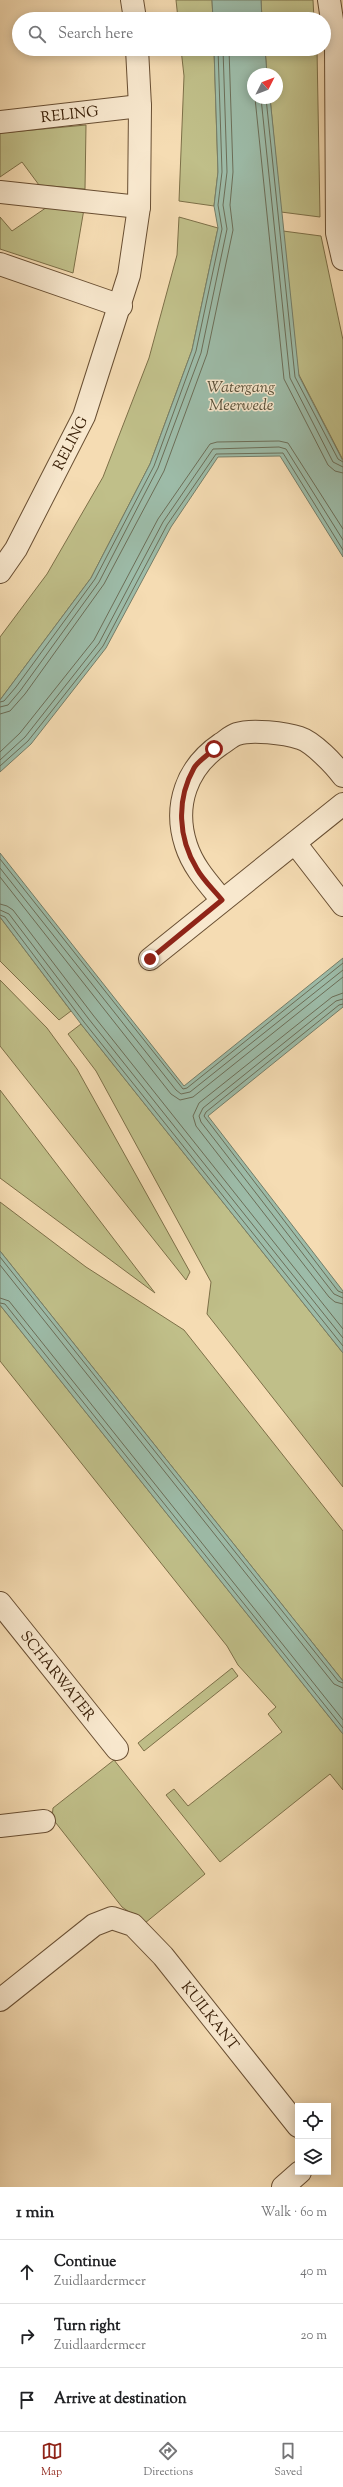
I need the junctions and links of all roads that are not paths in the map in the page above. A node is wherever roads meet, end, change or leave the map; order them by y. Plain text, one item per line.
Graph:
1 (132, 0) edge
2 (329, 0) edge
3 (134, 12) edge
4 (331, 12) edge
5 (331, 13) edge
6 (137, 56) edge
7 (140, 106) junction
8 (0, 122) edge
9 (0, 192) edge
10 (139, 207) junction
11 (343, 259) edge
12 (0, 264) edge
13 (121, 306) junction
14 (0, 572) edge
15 (343, 776) edge
16 (343, 804) edge
17 (295, 843) junction
18 (222, 900) junction
19 (343, 905) edge
20 (150, 959) dead end
21 (0, 1603) edge
22 (117, 1749) dead end
23 (44, 1820) dead end
24 (0, 1826) edge
25 (0, 2000) edge
26 (295, 2122) edge
27 (297, 2175) edge
28 (283, 2187) edge

1 - 3 street
2 - 4 street
5 - 11 street
6 - 7 street, RELING
7 - 8 street, RELING
7 - 10 street, RELING
9 - 10 street
10 - 13 street, RELING
12 - 13 street
13 - 14 street, RELING
15 - 18 street
16 - 17 street
17 - 18 street
17 - 19 street
18 - 20 street
21 - 22 street, SCHARWATER
23 - 24 street
25 - 26 street, KUILKANT
27 - 28 street

